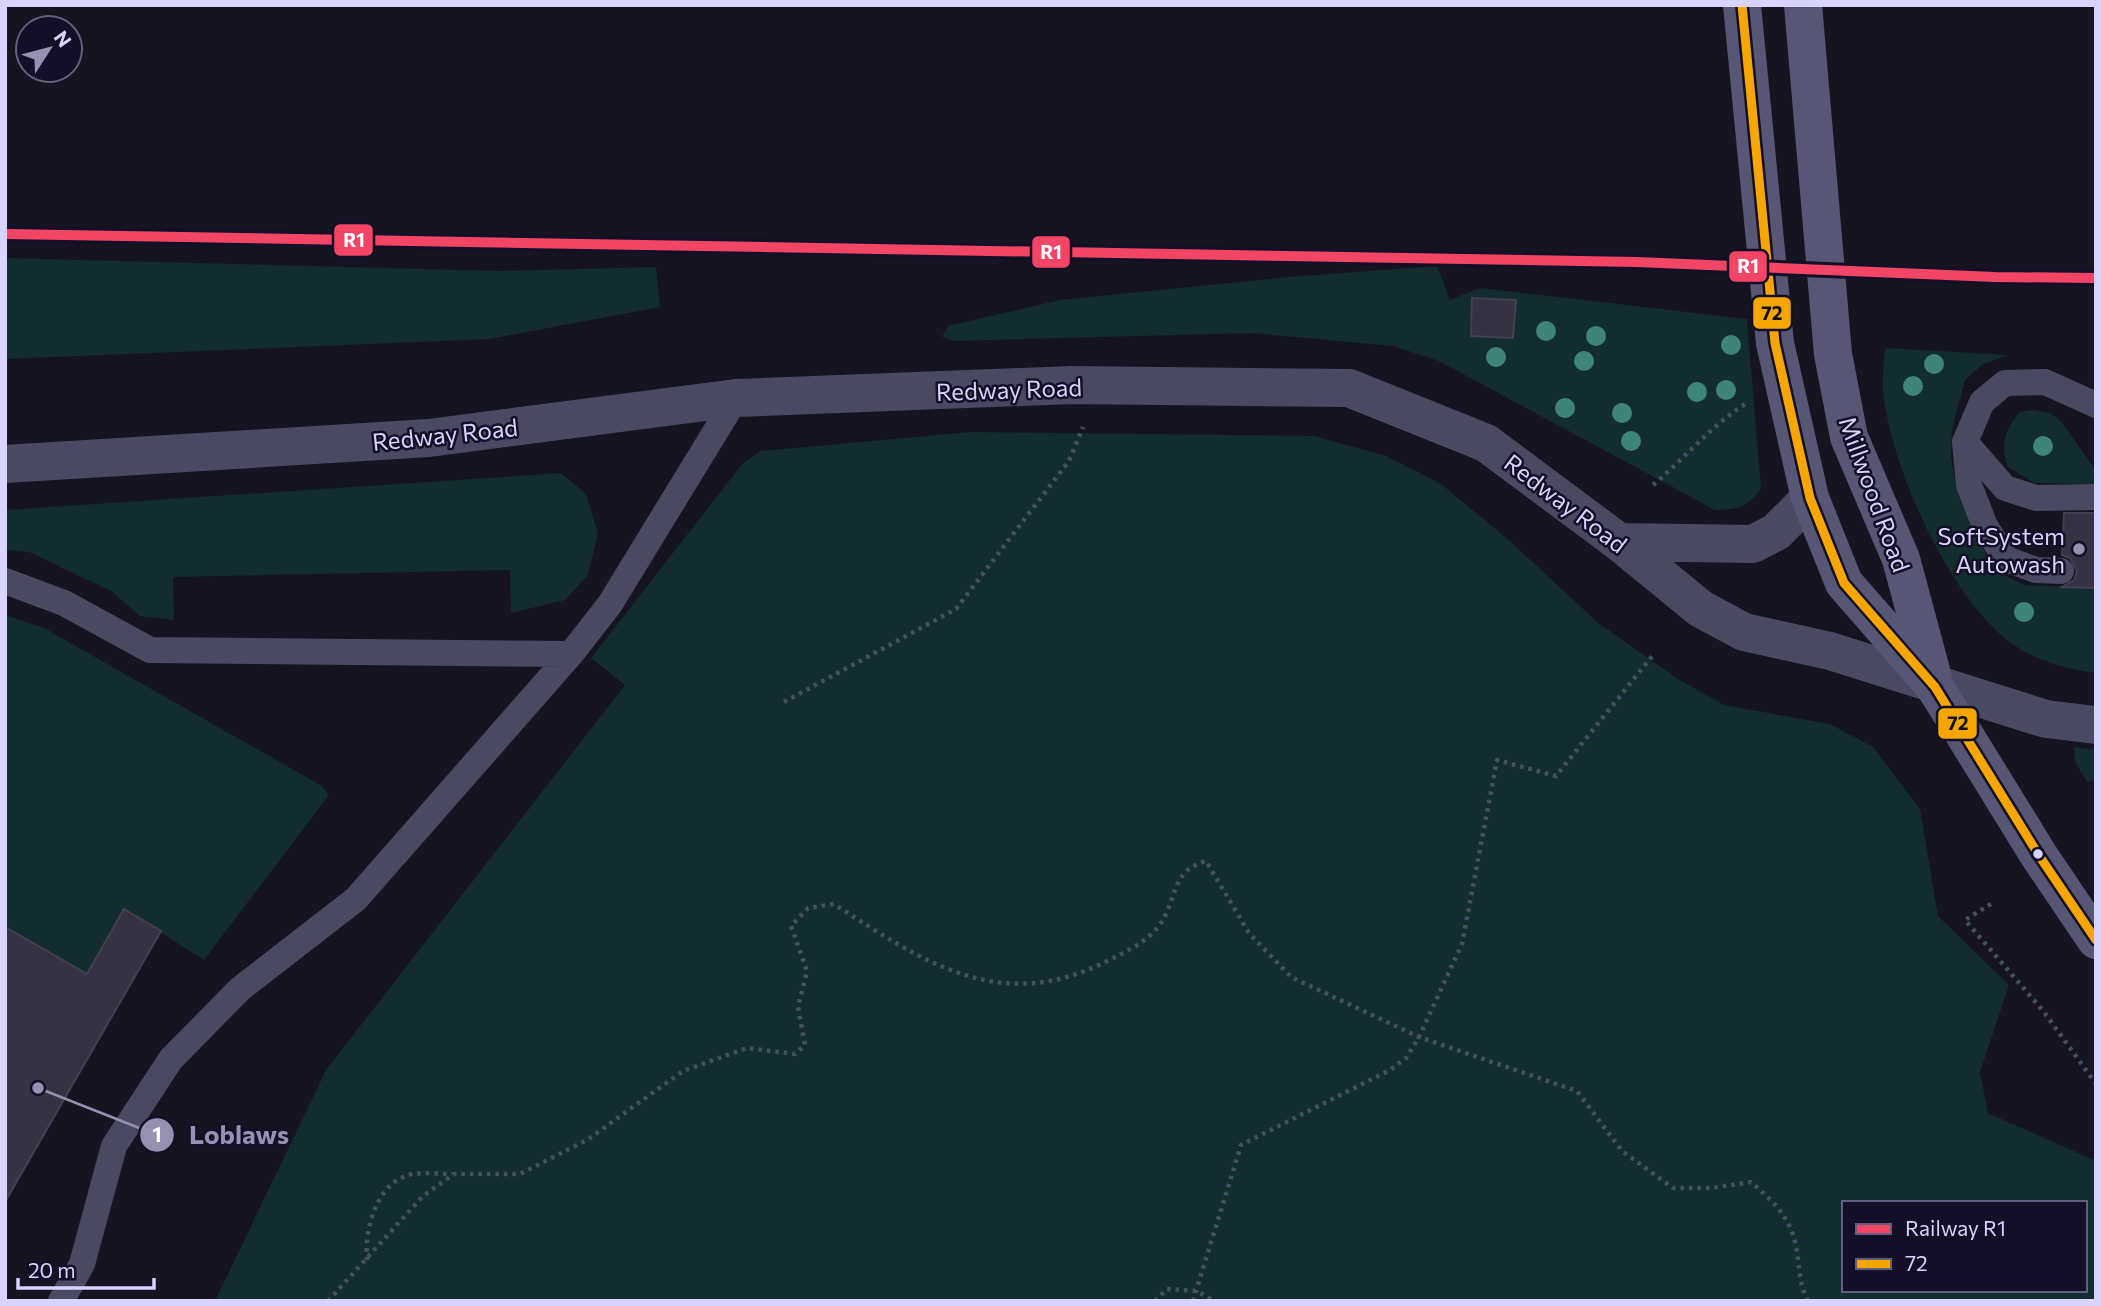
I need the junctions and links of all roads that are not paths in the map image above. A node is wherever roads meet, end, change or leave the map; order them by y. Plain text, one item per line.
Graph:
1 (1742, 5) edge
2 (1803, 5) edge
3 (736, 398) junction
4 (2096, 405) edge
5 (1965, 442) junction
6 (5, 464) edge
7 (2096, 497) edge
8 (1810, 498) junction
9 (1619, 542) junction
10 (2061, 571) dead end
11 (5, 580) edge
12 (570, 654) junction
13 (1935, 687) junction
14 (2096, 725) edge
15 (2096, 940) edge
16 (61, 1301) edge

1 - 8 main road, Millwood Road
2 - 13 main road, Millwood Road
3 - 6 street, Redway Road
3 - 9 street, Redway Road
3 - 12 lane
4 - 5 lane
5 - 7 lane
5 - 10 lane
8 - 9 street
8 - 13 main road, Millwood Road
9 - 13 street, Redway Road
11 - 12 lane
12 - 16 lane
13 - 14 street, Redway Road
13 - 15 main road, Millwood Road

